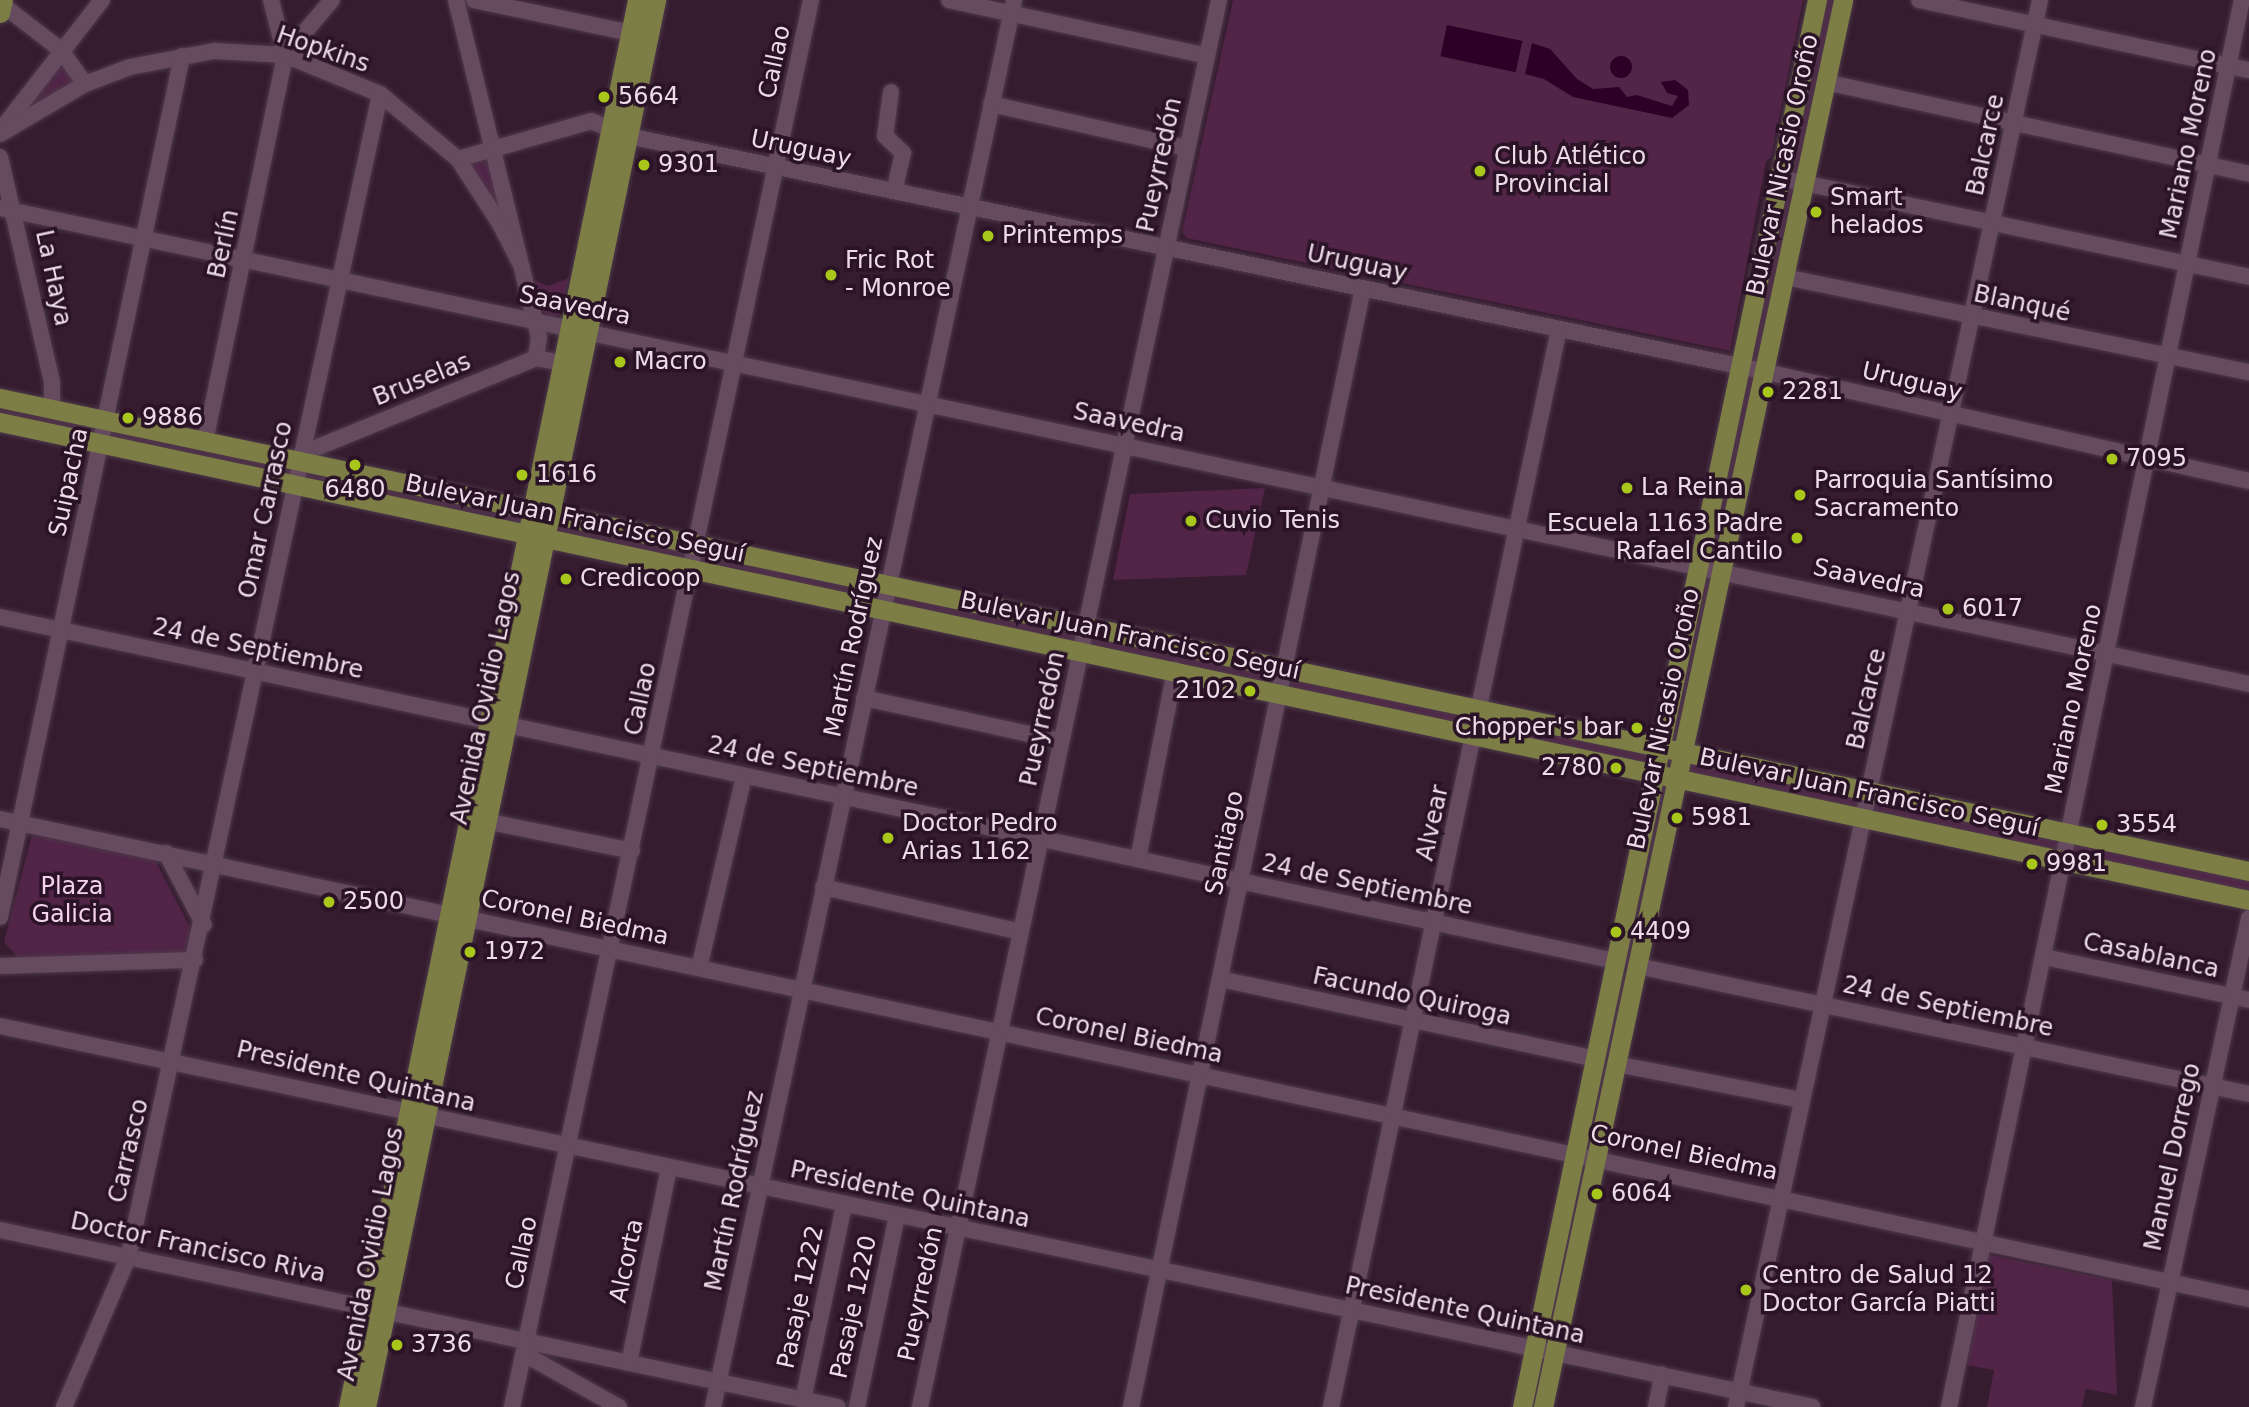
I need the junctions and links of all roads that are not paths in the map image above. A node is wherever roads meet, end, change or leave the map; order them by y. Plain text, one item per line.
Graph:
1 (102, 0) edge
2 (271, 0) edge
3 (332, 0) edge
4 (456, 0) edge
5 (474, 0) edge
6 (637, 0) edge
7 (656, 0) edge
8 (811, 0) edge
9 (949, 0) edge
10 (1219, 0) edge
11 (1817, 0) edge
12 (1843, 0) edge
13 (1919, 0) edge
14 (2039, 0) edge
15 (2242, 0) edge
16 (1, 5) edge
17 (1012, 7) edge
18 (2034, 24) junction
19 (630, 33) junction
20 (61, 50) junction
21 (285, 55) junction
22 (182, 56) junction
23 (1207, 56) junction
24 (2228, 66) junction
25 (2249, 70) edge
26 (1825, 82) junction
27 (85, 84) junction
28 (891, 92) dead end
29 (380, 94) junction
30 (991, 104) junction
31 (2013, 123) junction
32 (0, 133) edge
33 (619, 133) junction
34 (1187, 148) junction
35 (494, 149) junction
36 (0, 157) edge
37 (458, 159) junction
38 (2207, 165) junction
39 (776, 167) junction
40 (2249, 174) edge
41 (1780, 178) junction
42 (1804, 183) junction
43 (894, 191) junction
44 (969, 207) junction
45 (8, 210) edge
46 (1992, 223) junction
47 (144, 238) junction
48 (1166, 248) junction
49 (244, 259) junction
50 (2187, 264) junction
51 (522, 267) junction
52 (1785, 277) junction
53 (2249, 277) edge
54 (337, 279) junction
55 (1363, 288) junction
56 (1972, 317) junction
57 (535, 321) junction
58 (1559, 329) junction
59 (578, 330) junction
60 (536, 358) junction
61 (2168, 358) junction
62 (561, 363) junction
63 (735, 363) junction
64 (1740, 367) junction
65 (1765, 372) junction
66 (2249, 372) edge
67 (0, 398) edge
68 (927, 404) junction
69 (52, 409) junction
70 (1952, 414) junction
71 (105, 421) junction
72 (0, 422) edge
73 (205, 442) junction
74 (100, 443) junction
75 (1124, 445) junction
76 (300, 458) junction
77 (2147, 458) junction
78 (2249, 481) edge
79 (294, 485) junction
80 (1322, 486) junction
81 (540, 512) junction
82 (1518, 528) junction
83 (535, 536) junction
84 (696, 545) junction
85 (1699, 566) junction
86 (691, 569) junction
87 (1721, 570) junction
88 (888, 586) junction
89 (883, 609) junction
90 (1910, 611) junction
91 (0, 617) edge
92 (1086, 627) junction
93 (61, 630) junction
94 (1080, 651) junction
95 (2107, 653) junction
96 (1284, 669) junction
97 (1175, 670) junction
98 (256, 672) junction
99 (2249, 684) edge
100 (1279, 692) junction
101 (864, 698) junction
102 (1480, 711) junction
103 (496, 723) junction
104 (1475, 733) junction
105 (1061, 741) junction
106 (1660, 749) junction
107 (1682, 752) junction
108 (652, 756) junction
109 (1656, 772) junction
110 (744, 776) junction
111 (1677, 777) junction
112 (1869, 792) junction
113 (843, 797) junction
114 (1863, 818) junction
115 (0, 819) edge
116 (485, 821) junction
117 (20, 823) junction
118 (2070, 834) junction
119 (1041, 839) junction
120 (632, 851) junction
121 (166, 853) junction
122 (1138, 859) junction
123 (2064, 860) junction
124 (216, 863) junction
125 (2249, 871) edge
126 (1240, 881) junction
127 (823, 887) junction
128 (2249, 900) edge
129 (456, 915) junction
130 (0, 917) edge
131 (2249, 918) edge
132 (1435, 922) junction
133 (204, 925) junction
134 (1021, 932) junction
135 (611, 949) junction
136 (2044, 957) junction
137 (195, 960) junction
138 (1616, 961) junction
139 (0, 965) edge
140 (1637, 966) junction
141 (699, 968) junction
142 (1220, 979) junction
143 (801, 990) junction
144 (2231, 996) junction
145 (2249, 1000) edge
146 (1822, 1004) junction
147 (1414, 1019) junction
148 (0, 1026) edge
149 (1000, 1032) junction
150 (2025, 1047) junction
151 (173, 1059) junction
152 (1595, 1059) junction
153 (1616, 1064) junction
154 (1200, 1074) junction
155 (2212, 1086) junction
156 (2249, 1094) edge
157 (1802, 1100) junction
158 (415, 1114) junction
159 (1394, 1115) junction
160 (569, 1147) junction
161 (1576, 1153) junction
162 (1596, 1158) junction
163 (669, 1168) junction
164 (759, 1187) junction
165 (1781, 1197) junction
166 (844, 1205) junction
167 (897, 1216) junction
168 (958, 1228) junction
169 (0, 1230) edge
170 (1984, 1242) junction
171 (128, 1258) junction
172 (1159, 1270) junction
173 (2170, 1282) junction
174 (2249, 1299) edge
175 (377, 1310) junction
176 (1352, 1311) junction
177 (525, 1348) junction
178 (1534, 1349) junction
179 (1555, 1353) junction
180 (629, 1363) junction
181 (1662, 1375) junction
182 (718, 1382) junction
183 (803, 1399) junction
184 (1738, 1399) edge
185 (64, 1407) edge
186 (348, 1407) edge
187 (366, 1407) edge
188 (512, 1407) edge
189 (619, 1407) edge
190 (713, 1407) edge
191 (838, 1407) edge
192 (857, 1407) edge
193 (920, 1407) edge
194 (1131, 1407) edge
195 (1331, 1407) edge
196 (1522, 1407) edge
197 (1543, 1407) edge
198 (1656, 1407) edge
199 (1812, 1407) edge
200 (1948, 1407) edge
201 (2143, 1407) edge

1 - 20 street
2 - 21 street
3 - 21 street
4 - 35 street
5 - 19 street
6 - 19 main road, Avenida Ovidio Lagos
7 - 33 main road, Avenida Ovidio Lagos
8 - 39 street, Callao
9 - 17 street
10 - 23 street, Pueyrredón
11 - 41 main road, Bulevar Nicasio Oroño
12 - 26 main road, Bulevar Nicasio Oroño
13 - 18 street
14 - 18 street, Balcarce
15 - 24 street, Mariano Moreno
16 - 20 street
17 - 23 street
17 - 30 street, Martín Rodríguez
18 - 24 street
18 - 31 street, Balcarce
19 - 33 main road, Avenida Ovidio Lagos
20 - 27 street
20 - 32 street
21 - 22 street, Hopkins
21 - 29 street, Hopkins
21 - 49 street, Berlín
22 - 27 street, Hopkins
22 - 47 street, Suipacha
23 - 34 street, Pueyrredón
24 - 25 street
24 - 38 street, Mariano Moreno
26 - 31 street
26 - 42 main road, Bulevar Nicasio Oroño
27 - 32 street, Hopkins
28 - 43 street
29 - 37 street, Hopkins
29 - 54 street, Omar Carrasco
30 - 34 street
30 - 44 street, Martín Rodríguez
31 - 38 street
31 - 46 street, Balcarce
33 - 35 street, Uruguay
33 - 39 street, Uruguay
33 - 59 main road, Avenida Ovidio Lagos
34 - 48 street, Pueyrredón
35 - 37 street, Uruguay
35 - 51 street
36 - 45 street, La Haya
37 - 51 street, Hopkins
38 - 40 street
38 - 50 street, Mariano Moreno
39 - 43 street, Uruguay
39 - 63 street, Callao
41 - 42 street
41 - 64 main road, Bulevar Nicasio Oroño
42 - 46 street
42 - 52 main road, Bulevar Nicasio Oroño
43 - 44 street, Uruguay
44 - 48 street, Uruguay
44 - 68 street, Martín Rodríguez
45 - 47 street, Saavedra
45 - 69 street, La Haya
46 - 50 street
46 - 56 street, Balcarce
47 - 49 street, Saavedra
47 - 71 street, Suipacha
48 - 55 street, Uruguay
48 - 75 street, Pueyrredón
49 - 54 street, Saavedra
49 - 73 street, Berlín
50 - 53 street
50 - 61 street, Mariano Moreno
51 - 57 street
52 - 56 street, Blanqué
52 - 65 main road, Bulevar Nicasio Oroño
54 - 57 street, Saavedra
54 - 76 street, Omar Carrasco
55 - 58 street, Uruguay
55 - 80 street, Santiago
56 - 61 street, Blanqué
56 - 70 street, Balcarce
57 - 59 street, Saavedra
57 - 60 street
58 - 64 street, Uruguay
58 - 82 street, Alvear
59 - 62 main road, Avenida Ovidio Lagos
59 - 63 street, Saavedra
59 - 81 main road, Avenida Ovidio Lagos
60 - 62 street
60 - 76 street, Bruselas
61 - 66 street, Blanqué
61 - 77 street, Mariano Moreno
62 - 81 main road, Avenida Ovidio Lagos
63 - 68 street, Saavedra
63 - 84 street, Callao
64 - 65 street, Uruguay
64 - 85 main road, Bulevar Nicasio Oroño
65 - 70 street, Uruguay
65 - 87 main road, Bulevar Nicasio Oroño
67 - 69 main road, Bulevar Juan Francisco Seguí
68 - 75 street, Saavedra
68 - 88 street, Martín Rodríguez
69 - 71 main road, Bulevar Juan Francisco Seguí
70 - 77 street, Uruguay
70 - 90 street, Balcarce
71 - 73 main road, Bulevar Juan Francisco Seguí
71 - 74 street, Suipacha
72 - 74 main road, Bulevar Juan Francisco Seguí
73 - 76 main road, Bulevar Juan Francisco Seguí
74 - 79 main road, Bulevar Juan Francisco Seguí
74 - 93 street, Suipacha
75 - 80 street, Saavedra
75 - 92 street, Pueyrredón
76 - 79 street, Omar Carrasco
76 - 81 main road, Bulevar Juan Francisco Seguí
77 - 78 street, Uruguay
77 - 95 street, Mariano Moreno
79 - 83 main road, Bulevar Juan Francisco Seguí
79 - 98 street, Omar Carrasco
80 - 82 street, Saavedra
80 - 96 street, Santiago
81 - 83 main road, Avenida Ovidio Lagos
81 - 84 main road, Bulevar Juan Francisco Seguí
82 - 85 street, Saavedra
82 - 102 street, Alvear
83 - 86 main road, Bulevar Juan Francisco Seguí
83 - 103 main road, Avenida Ovidio Lagos
84 - 86 street, Callao
84 - 88 main road, Bulevar Juan Francisco Seguí
85 - 87 street, Saavedra
85 - 106 main road, Bulevar Nicasio Oroño
86 - 89 main road, Bulevar Juan Francisco Seguí
86 - 108 street, Callao
87 - 90 street, Saavedra
87 - 107 main road, Bulevar Nicasio Oroño
88 - 89 street, Martín Rodríguez
88 - 92 main road, Bulevar Juan Francisco Seguí
89 - 94 main road, Bulevar Juan Francisco Seguí
89 - 101 street, Martín Rodríguez
90 - 95 street, Saavedra
90 - 112 street, Balcarce
91 - 93 street, 24 de Septiembre
92 - 94 street, Pueyrredón
92 - 96 main road, Bulevar Juan Francisco Seguí
93 - 98 street, 24 de Septiembre
93 - 117 street, Suipacha
94 - 97 main road, Bulevar Juan Francisco Seguí
94 - 105 street, Pueyrredón
95 - 99 street, Saavedra
95 - 118 street, Mariano Moreno
96 - 100 street, Santiago
96 - 102 main road, Bulevar Juan Francisco Seguí
97 - 100 main road, Bulevar Juan Francisco Seguí
97 - 122 street
98 - 103 street, 24 de Septiembre
98 - 124 street, Omar Carrasco
100 - 104 main road, Bulevar Juan Francisco Seguí
100 - 126 street, Santiago
101 - 105 street
101 - 113 street, Martín Rodríguez
102 - 104 street, Alvear
102 - 106 main road, Bulevar Juan Francisco Seguí
103 - 108 street, 24 de Septiembre
103 - 116 main road, Avenida Ovidio Lagos
103 - 129 main road, Avenida Ovidio Lagos
104 - 109 main road, Bulevar Juan Francisco Seguí
104 - 132 street, Alvear
105 - 119 street, Pueyrredón
106 - 107 main road, Bulevar Juan Francisco Seguí
106 - 109 main road, Bulevar Nicasio Oroño
107 - 111 main road, Bulevar Nicasio Oroño
107 - 112 main road, Bulevar Juan Francisco Seguí
108 - 110 street, 24 de Septiembre
108 - 120 street, Callao
109 - 111 main road, Bulevar Juan Francisco Seguí
109 - 138 main road, Bulevar Nicasio Oroño
110 - 113 street, 24 de Septiembre
110 - 141 street
111 - 114 main road, Bulevar Juan Francisco Seguí
111 - 140 main road, Bulevar Nicasio Oroño
112 - 114 street, Balcarce
112 - 118 main road, Bulevar Juan Francisco Seguí
113 - 119 street, 24 de Septiembre
113 - 127 street, Martín Rodríguez
114 - 123 main road, Bulevar Juan Francisco Seguí
114 - 146 street, Balcarce
115 - 117 street, Coronel Biedma
116 - 120 street
116 - 129 main road, Avenida Ovidio Lagos
117 - 121 street, Coronel Biedma
117 - 130 street, Suipacha
118 - 123 street, Mariano Moreno
118 - 125 main road, Bulevar Juan Francisco Seguí
119 - 122 street, 24 de Septiembre
119 - 134 street, Pueyrredón
120 - 135 street, Callao
121 - 124 street, Coronel Biedma
121 - 133 street
122 - 126 street, 24 de Septiembre
123 - 128 main road, Bulevar Juan Francisco Seguí
123 - 136 street, Mariano Moreno
124 - 129 street, Coronel Biedma
124 - 133 street, Omar Carrasco
126 - 132 street, 24 de Septiembre
126 - 142 street, Santiago
127 - 134 street
127 - 143 street, Martín Rodríguez
129 - 135 street, Coronel Biedma
129 - 158 main road, Avenida Ovidio Lagos
131 - 144 street, Manuel Dorrego
132 - 138 street, 24 de Septiembre
132 - 147 street, Alvear
133 - 137 street, Omar Carrasco
134 - 149 street, Pueyrredón
135 - 141 street, Coronel Biedma
135 - 160 street, Callao
136 - 144 street, Casablanca
136 - 150 street, Mariano Moreno
137 - 139 street
137 - 151 street, Omar Carrasco
138 - 152 main road, Bulevar Nicasio Oroño
140 - 146 street, 24 de Septiembre
140 - 153 main road, Bulevar Nicasio Oroño
141 - 143 street, Coronel Biedma
142 - 147 street, Facundo Quiroga
142 - 154 street, Santiago
143 - 149 street, Coronel Biedma
143 - 164 street, Martín Rodríguez
144 - 145 street, Casablanca
144 - 155 street, Manuel Dorrego
146 - 150 street, 24 de Septiembre
146 - 157 street, Balcarce
147 - 152 street, Facundo Quiroga
147 - 159 street, Alvear
148 - 151 street, Presidente Quintana
149 - 154 street, Coronel Biedma
149 - 168 street, Pueyrredón
150 - 155 street, 24 de Septiembre
150 - 170 street, Mariano Moreno
151 - 158 street, Presidente Quintana
151 - 171 street, Carrasco
152 - 161 main road, Bulevar Nicasio Oroño
153 - 157 street
153 - 162 main road, Bulevar Nicasio Oroño
154 - 159 street, Coronel Biedma
154 - 172 street, Santiago
155 - 156 street, 24 de Septiembre
155 - 173 street, Manuel Dorrego
157 - 165 street, Balcarce
158 - 160 street, Presidente Quintana
158 - 175 main road, Avenida Ovidio Lagos
159 - 161 street, Coronel Biedma
159 - 176 street, Alvear
160 - 163 street, Presidente Quintana
160 - 177 street, Callao
161 - 162 street, Coronel Biedma
161 - 178 main road, Bulevar Nicasio Oroño
162 - 165 street, Coronel Biedma
162 - 179 main road, Bulevar Nicasio Oroño
163 - 164 street, Presidente Quintana
163 - 180 street, Alcorta
164 - 166 street, Presidente Quintana
164 - 182 street, Martín Rodríguez
165 - 170 street, Coronel Biedma
165 - 184 street, Balcarce
166 - 167 street, Presidente Quintana
166 - 183 street, Pasaje 1222
167 - 168 street, Presidente Quintana
167 - 192 street, Pasaje 1220
168 - 172 street, Presidente Quintana
168 - 193 street, Pueyrredón
169 - 171 street, Doctor Francisco Riva
170 - 173 street, Coronel Biedma
170 - 200 street, Mariano Moreno
171 - 175 street, Doctor Francisco Riva
171 - 185 street, Carrasco
172 - 176 street, Presidente Quintana
172 - 194 street, Santiago
173 - 174 street, Coronel Biedma
173 - 201 street, Manuel Dorrego
175 - 177 street, Doctor Francisco Riva
175 - 186 main road, Avenida Ovidio Lagos
175 - 187 main road, Avenida Ovidio Lagos
176 - 178 street, Presidente Quintana
176 - 195 street, Alvear
177 - 180 street, Doctor Francisco Riva
177 - 188 street, Callao
177 - 189 street
178 - 179 street, Presidente Quintana
178 - 196 main road, Bulevar Nicasio Oroño
179 - 181 street, Presidente Quintana
179 - 197 main road, Bulevar Nicasio Oroño
180 - 182 street, Doctor Francisco Riva
181 - 184 street, Presidente Quintana
181 - 198 street
182 - 183 street, Doctor Francisco Riva
182 - 190 street, Martín Rodríguez
183 - 191 street, Doctor Francisco Riva
184 - 199 street, Presidente Quintana

